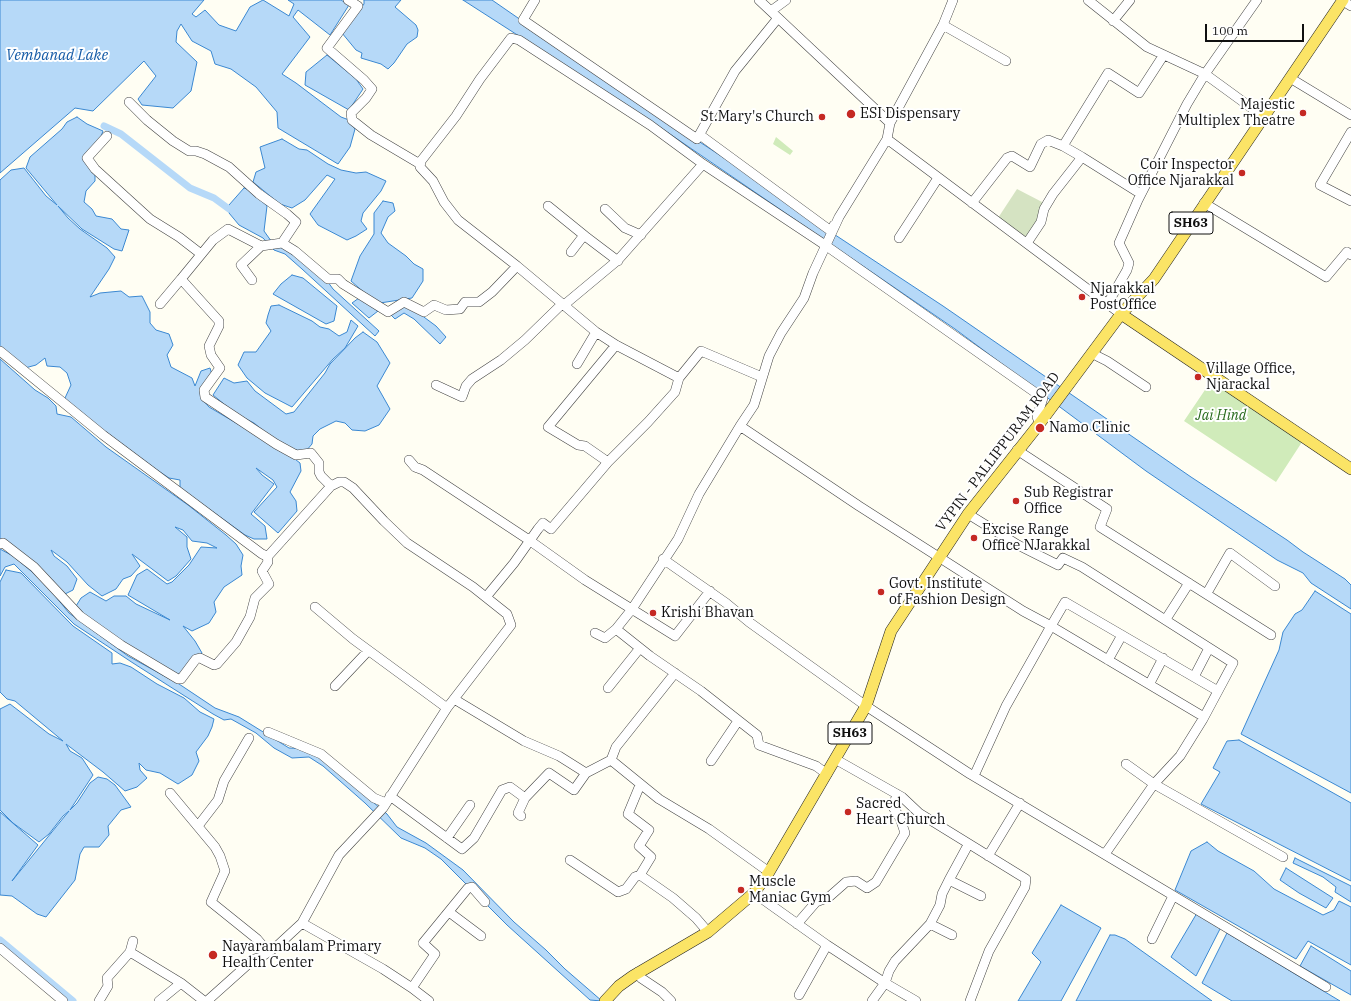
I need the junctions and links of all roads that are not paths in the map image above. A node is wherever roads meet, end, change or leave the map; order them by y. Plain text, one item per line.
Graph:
1 (348, 0) edge
2 (535, 0) edge
3 (759, 0) edge
4 (786, 0) edge
5 (953, 0) edge
6 (1088, 0) edge
7 (1130, 0) edge
8 (1257, 0) edge
9 (1346, 2) edge
10 (770, 11) junction
11 (778, 18) junction
12 (1113, 21) junction
13 (943, 25) junction
14 (1164, 56) junction
15 (1006, 61) dead end
16 (1205, 74) junction
17 (1290, 78) junction
18 (130, 102) dead end
19 (1351, 115) edge
20 (1264, 117) junction
21 (890, 123) junction
22 (1351, 132) edge
23 (700, 135) junction
24 (107, 136) dead end
25 (887, 139) junction
26 (1063, 146) junction
27 (1082, 157) junction
28 (420, 164) junction
29 (703, 164) junction
30 (938, 178) junction
31 (1141, 194) junction
32 (1351, 201) edge
33 (972, 203) junction
34 (1204, 203) junction
35 (548, 206) dead end
36 (605, 209) dead end
37 (839, 217) junction
38 (641, 235) junction
39 (585, 236) junction
40 (899, 238) dead end
41 (1027, 243) junction
42 (272, 244) junction
43 (825, 245) junction
44 (571, 252) dead end
45 (201, 254) junction
46 (1351, 255) edge
47 (618, 260) junction
48 (517, 266) junction
49 (180, 279) junction
50 (252, 280) dead end
51 (1108, 303) junction
52 (160, 304) dead end
53 (563, 304) junction
54 (1121, 314) junction
55 (596, 332) junction
56 (616, 345) junction
57 (0, 351) edge
58 (1097, 356) dead end
59 (577, 364) dead end
60 (680, 378) junction
61 (762, 378) junction
62 (436, 385) dead end
63 (1146, 386) dead end
64 (1040, 423) junction
65 (740, 426) junction
66 (1017, 450) junction
67 (409, 460) dead end
68 (608, 462) junction
69 (1351, 469) edge
70 (331, 486) junction
71 (968, 514) junction
72 (529, 540) junction
73 (0, 544) edge
74 (267, 556) junction
75 (940, 556) junction
76 (663, 559) junction
77 (1189, 583) junction
78 (1275, 586) dead end
79 (710, 592) junction
80 (1207, 593) junction
81 (486, 597) junction
82 (315, 607) dead end
83 (632, 609) junction
84 (1166, 619) junction
85 (1051, 626) junction
86 (616, 629) junction
87 (595, 633) dead end
88 (1122, 635) junction
89 (1271, 635) dead end
90 (640, 648) junction
91 (1209, 648) junction
92 (368, 651) junction
93 (1163, 658) junction
94 (1108, 660) junction
95 (675, 673) junction
96 (1194, 677) junction
97 (1150, 683) junction
98 (335, 686) dead end
99 (608, 688) dead end
100 (1218, 691) junction
101 (454, 699) junction
102 (866, 706) junction
103 (447, 708) junction
104 (1204, 717) junction
105 (738, 722) junction
106 (268, 732) dead end
107 (249, 738) dead end
108 (611, 760) junction
109 (835, 760) junction
110 (711, 761) dead end
111 (1126, 764) dead end
112 (586, 773) junction
113 (827, 774) junction
114 (974, 776) junction
115 (1154, 784) junction
116 (640, 785) junction
117 (170, 793) dead end
118 (897, 794) junction
119 (525, 798) junction
120 (386, 802) junction
121 (1020, 803) junction
122 (470, 805) dead end
123 (521, 816) dead end
124 (198, 826) junction
125 (447, 838) junction
126 (968, 844) junction
127 (1105, 854) junction
128 (988, 856) junction
129 (1283, 857) dead end
130 (570, 860) dead end
131 (770, 872) junction
132 (640, 875) junction
133 (949, 880) junction
134 (754, 893) junction
135 (981, 896) dead end
136 (1173, 896) junction
137 (485, 902) dead end
138 (448, 912) junction
139 (302, 923) junction
140 (797, 924) junction
141 (930, 924) junction
142 (708, 932) junction
143 (952, 935) dead end
144 (481, 936) dead end
145 (1152, 939) dead end
146 (133, 940) dead end
147 (827, 945) junction
148 (0, 948) edge
149 (130, 952) junction
150 (268, 952) junction
151 (638, 972) junction
152 (181, 983) junction
153 (884, 983) junction
154 (1326, 987) dead end
155 (412, 988) junction
156 (799, 995) dead end
157 (607, 999) edge
158 (424, 1000) edge
159 (913, 1000) edge
160 (62, 1001) edge
161 (99, 1001) edge
162 (159, 1001) edge
163 (206, 1001) edge
164 (671, 1001) edge
165 (872, 1001) edge
166 (970, 1001) edge

1 - 28 street
2 - 23 street
3 - 10 street
4 - 10 street
5 - 13 street
6 - 12 street
7 - 12 street
8 - 16 street
9 - 17 main road, VYPIN - PALLIPPURAM ROAD / SH63
10 - 11 street
11 - 21 street
11 - 23 street
12 - 14 street
13 - 15 street
13 - 21 street
14 - 16 street
14 - 26 street
16 - 20 street
16 - 31 street
17 - 19 street
17 - 20 main road, VYPIN - PALLIPPURAM ROAD / SH63
18 - 42 street
20 - 34 main road, VYPIN - PALLIPPURAM ROAD / SH63
21 - 25 street
22 - 32 street
23 - 37 street
24 - 45 street
25 - 30 street
25 - 37 street
26 - 27 street
26 - 33 street
27 - 31 street
27 - 41 street
28 - 29 street
28 - 48 street
29 - 38 street
29 - 43 street
30 - 33 street
30 - 40 street
31 - 51 street
33 - 41 street
34 - 46 street
34 - 54 main road, VYPIN - PALLIPPURAM ROAD / SH63
35 - 39 street
36 - 38 street
37 - 43 street
38 - 47 street
39 - 44 street
39 - 47 street
41 - 51 street
42 - 45 street
42 - 48 street
42 - 50 street
43 - 61 street
43 - 64 street
45 - 49 street
47 - 53 street
48 - 53 street
49 - 52 street
49 - 70 street
51 - 54 street
53 - 55 street
53 - 62 street
54 - 64 main road, VYPIN - PALLIPPURAM ROAD / SH63
54 - 69 main road
55 - 56 street
55 - 59 street
56 - 60 street
56 - 68 street
57 - 74 street
58 - 63 street
60 - 61 street
60 - 68 street
61 - 65 street
64 - 66 main road, VYPIN - PALLIPPURAM ROAD / SH63
65 - 75 street
65 - 76 street
66 - 71 main road, VYPIN - PALLIPPURAM ROAD / SH63
66 - 77 street
67 - 72 street
68 - 72 street
70 - 74 street
70 - 81 street
71 - 75 main road, VYPIN - PALLIPPURAM ROAD / SH63
71 - 84 street
72 - 81 street
72 - 83 street
73 - 74 street
75 - 85 street
75 - 102 main road, VYPIN - PALLIPPURAM ROAD / SH63
76 - 79 street
76 - 83 street
77 - 80 street
77 - 84 street
78 - 80 street
79 - 83 street
79 - 102 street
80 - 89 street
81 - 101 street
82 - 92 street
83 - 86 street
84 - 91 street
85 - 88 street
85 - 94 street
85 - 114 street
86 - 87 street
86 - 90 street
88 - 93 street
88 - 94 street
90 - 95 street
90 - 99 street
91 - 96 street
91 - 100 street
92 - 98 street
92 - 103 street
93 - 96 street
93 - 97 street
94 - 97 street
95 - 105 street
95 - 108 street
96 - 100 street
97 - 104 street
100 - 104 street
101 - 103 street
101 - 112 street
102 - 109 main road, VYPIN - PALLIPPURAM ROAD / SH63
102 - 114 street
103 - 120 street
104 - 115 street
105 - 110 street
105 - 113 street
106 - 120 street
107 - 124 street
108 - 112 street
108 - 116 street
109 - 113 main road, VYPIN - PALLIPPURAM ROAD / SH63
109 - 118 street
111 - 115 street
112 - 119 street
113 - 131 main road, VYPIN - PALLIPPURAM ROAD / SH63
114 - 121 street
115 - 127 street
115 - 129 street
116 - 131 street
116 - 132 street
117 - 124 street
118 - 126 street
118 - 140 street
119 - 123 street
119 - 125 street
120 - 125 street
120 - 139 street
121 - 127 street
121 - 128 street
122 - 125 street
124 - 150 street
126 - 128 street
126 - 133 street
127 - 136 street
128 - 166 street
130 - 132 street
131 - 134 main road, VYPIN - PALLIPPURAM ROAD / SH63
132 - 142 street
133 - 135 street
133 - 141 street
134 - 140 street
134 - 142 main road, VYPIN - PALLIPPURAM ROAD / SH63
136 - 145 street
136 - 154 street
137 - 138 street
138 - 144 street
138 - 155 street
139 - 150 street
139 - 155 street
140 - 147 street
141 - 143 street
141 - 153 street
142 - 151 main road, VYPIN - PALLIPPURAM ROAD / SH63
146 - 149 street
147 - 153 street
147 - 156 street
148 - 160 street
149 - 152 street
149 - 161 street
150 - 163 street
151 - 157 main road, VYPIN - PALLIPPURAM ROAD / SH63
151 - 164 street
152 - 162 street
152 - 163 street
153 - 159 street
153 - 165 street
155 - 158 street

